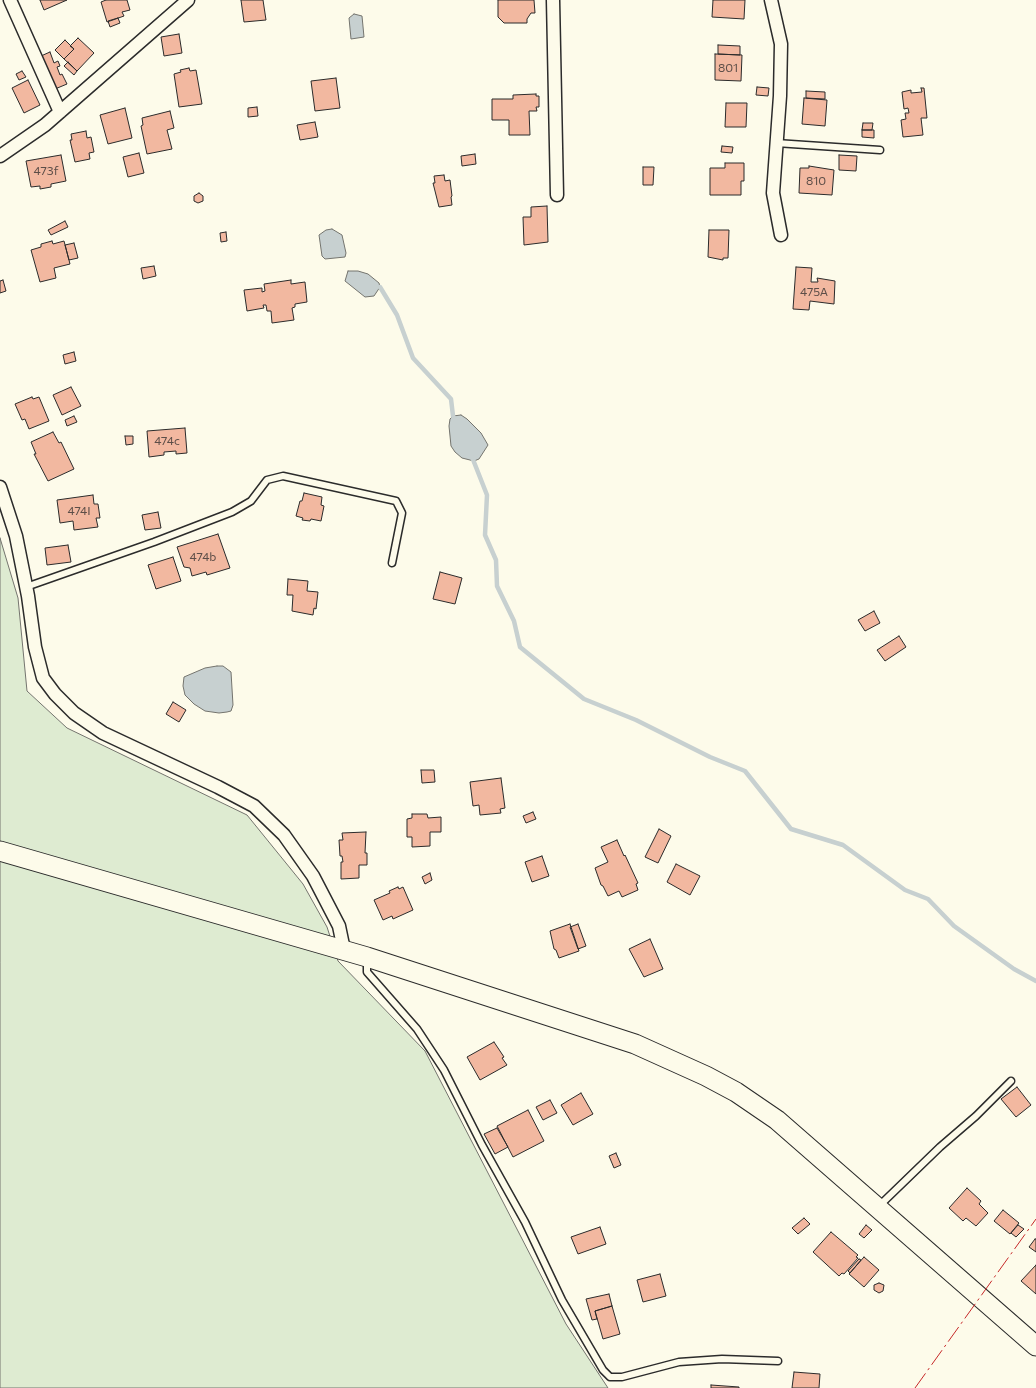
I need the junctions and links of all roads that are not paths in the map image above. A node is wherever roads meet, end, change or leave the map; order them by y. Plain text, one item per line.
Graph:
1 (10, 0) edge
2 (188, 0) edge
3 (553, 0) edge
4 (771, 0) edge
5 (60, 112) junction
6 (776, 143) junction
7 (880, 150) dead end
8 (0, 156) edge
9 (557, 195) dead end
10 (781, 235) dead end
11 (0, 487) edge
12 (392, 564) dead end
13 (26, 586) junction
14 (0, 851) edge
15 (344, 950) junction
16 (366, 957) junction
17 (1011, 1081) dead end
18 (878, 1207) junction
19 (1036, 1346) edge
20 (778, 1361) dead end

1 - 5 street
2 - 5 street
3 - 9 street
4 - 6 street
5 - 8 street
6 - 7 lane
6 - 10 street
11 - 13 street
12 - 13 lane
13 - 15 street
14 - 15 street
15 - 16 street
16 - 18 street
16 - 20 lane
17 - 18 lane
18 - 19 street

